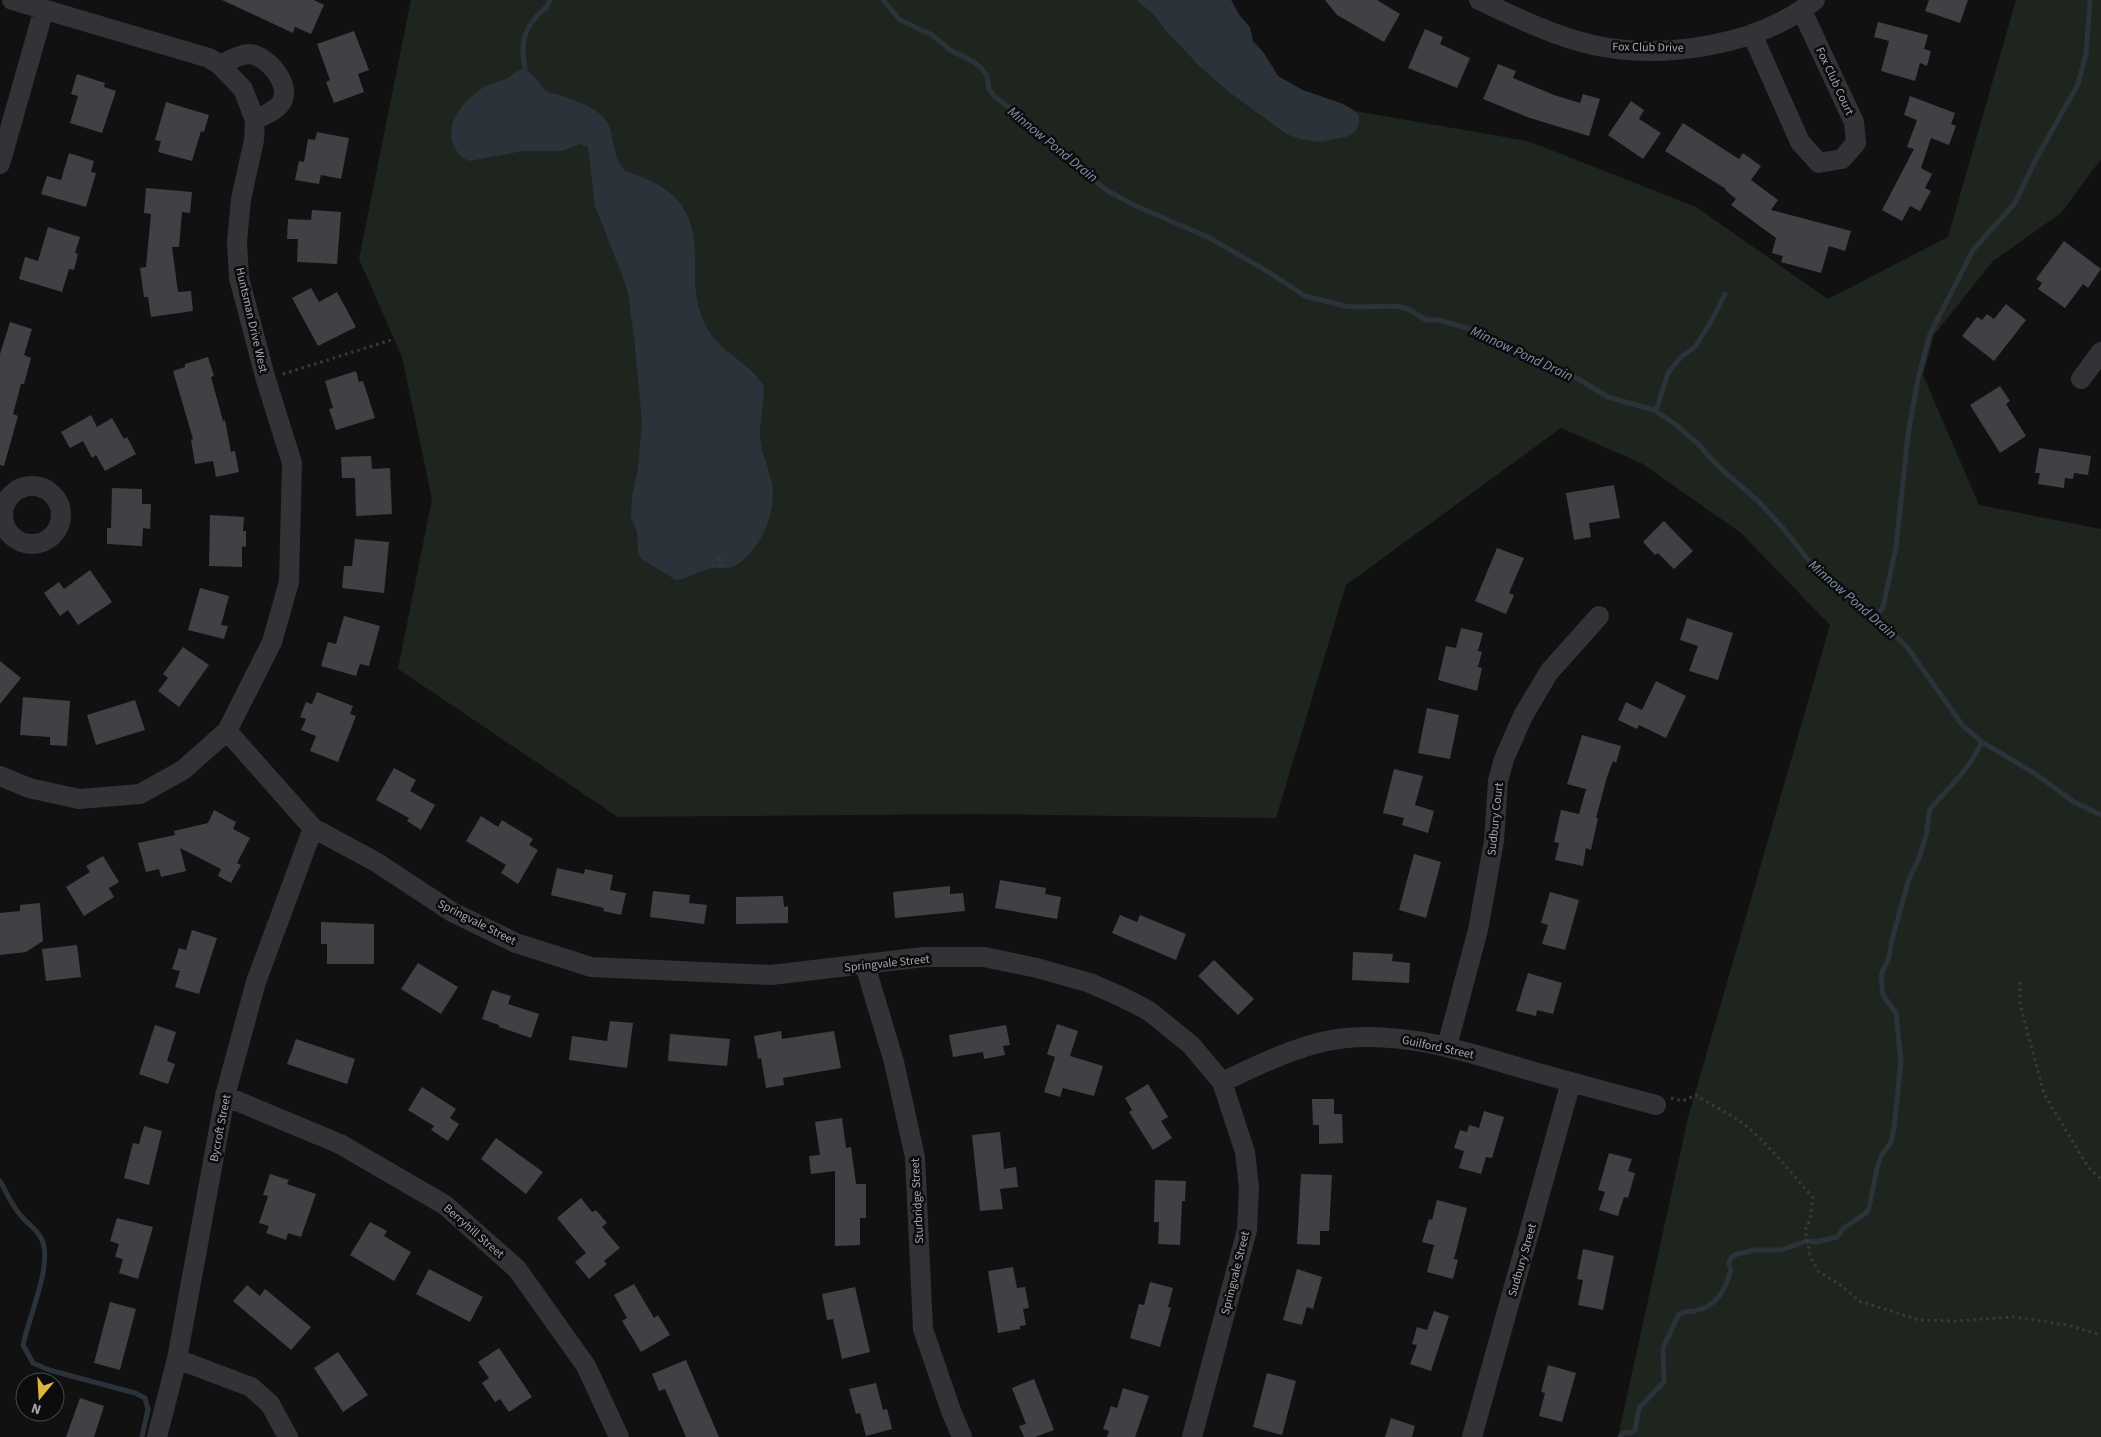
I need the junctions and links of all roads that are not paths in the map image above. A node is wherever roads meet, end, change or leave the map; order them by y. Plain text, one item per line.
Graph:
1 (12, 0) edge
2 (1479, 0) edge
3 (1808, 5) edge
4 (44, 9) junction
5 (1752, 34) junction
6 (220, 65) junction
7 (255, 120) junction
8 (0, 164) edge
9 (2101, 352) edge
10 (2080, 379) dead end
11 (1598, 616) dead end
12 (227, 731) junction
13 (0, 776) edge
14 (313, 828) junction
15 (865, 965) junction
16 (1447, 1046) junction
17 (1222, 1082) junction
18 (1571, 1082) junction
19 (226, 1096) junction
20 (1656, 1105) road end
21 (177, 1359) junction
22 (157, 1437) edge
23 (288, 1437) edge
24 (618, 1437) edge
25 (962, 1437) edge
26 (1192, 1437) edge
27 (1472, 1437) edge

1 - 4 street, Huntsman Drive West
2 - 5 street, Fox Club Drive
3 - 5 street, Fox Club Drive
3 - 5 street, Fox Club Court
4 - 6 street, Huntsman Drive West
4 - 8 street
6 - 7 street, Huntsman Drive West
6 - 7 street
7 - 12 street, Huntsman Drive West
9 - 10 street
11 - 16 street, Sudbury Court
12 - 13 street
12 - 14 street, Springvale Street
14 - 15 street, Springvale Street
14 - 19 street, Bycroft Street
15 - 17 street, Springvale Street
15 - 25 street, Sturbridge Street
16 - 17 street, Guilford Street
16 - 18 street, Guilford Street
17 - 26 street, Springvale Street
18 - 20 street, Guilford Street
18 - 27 street, Sudbury Street
19 - 21 street, Bycroft Street
19 - 24 street, Berryhill Street
21 - 22 street, Bycroft Street
21 - 23 street

